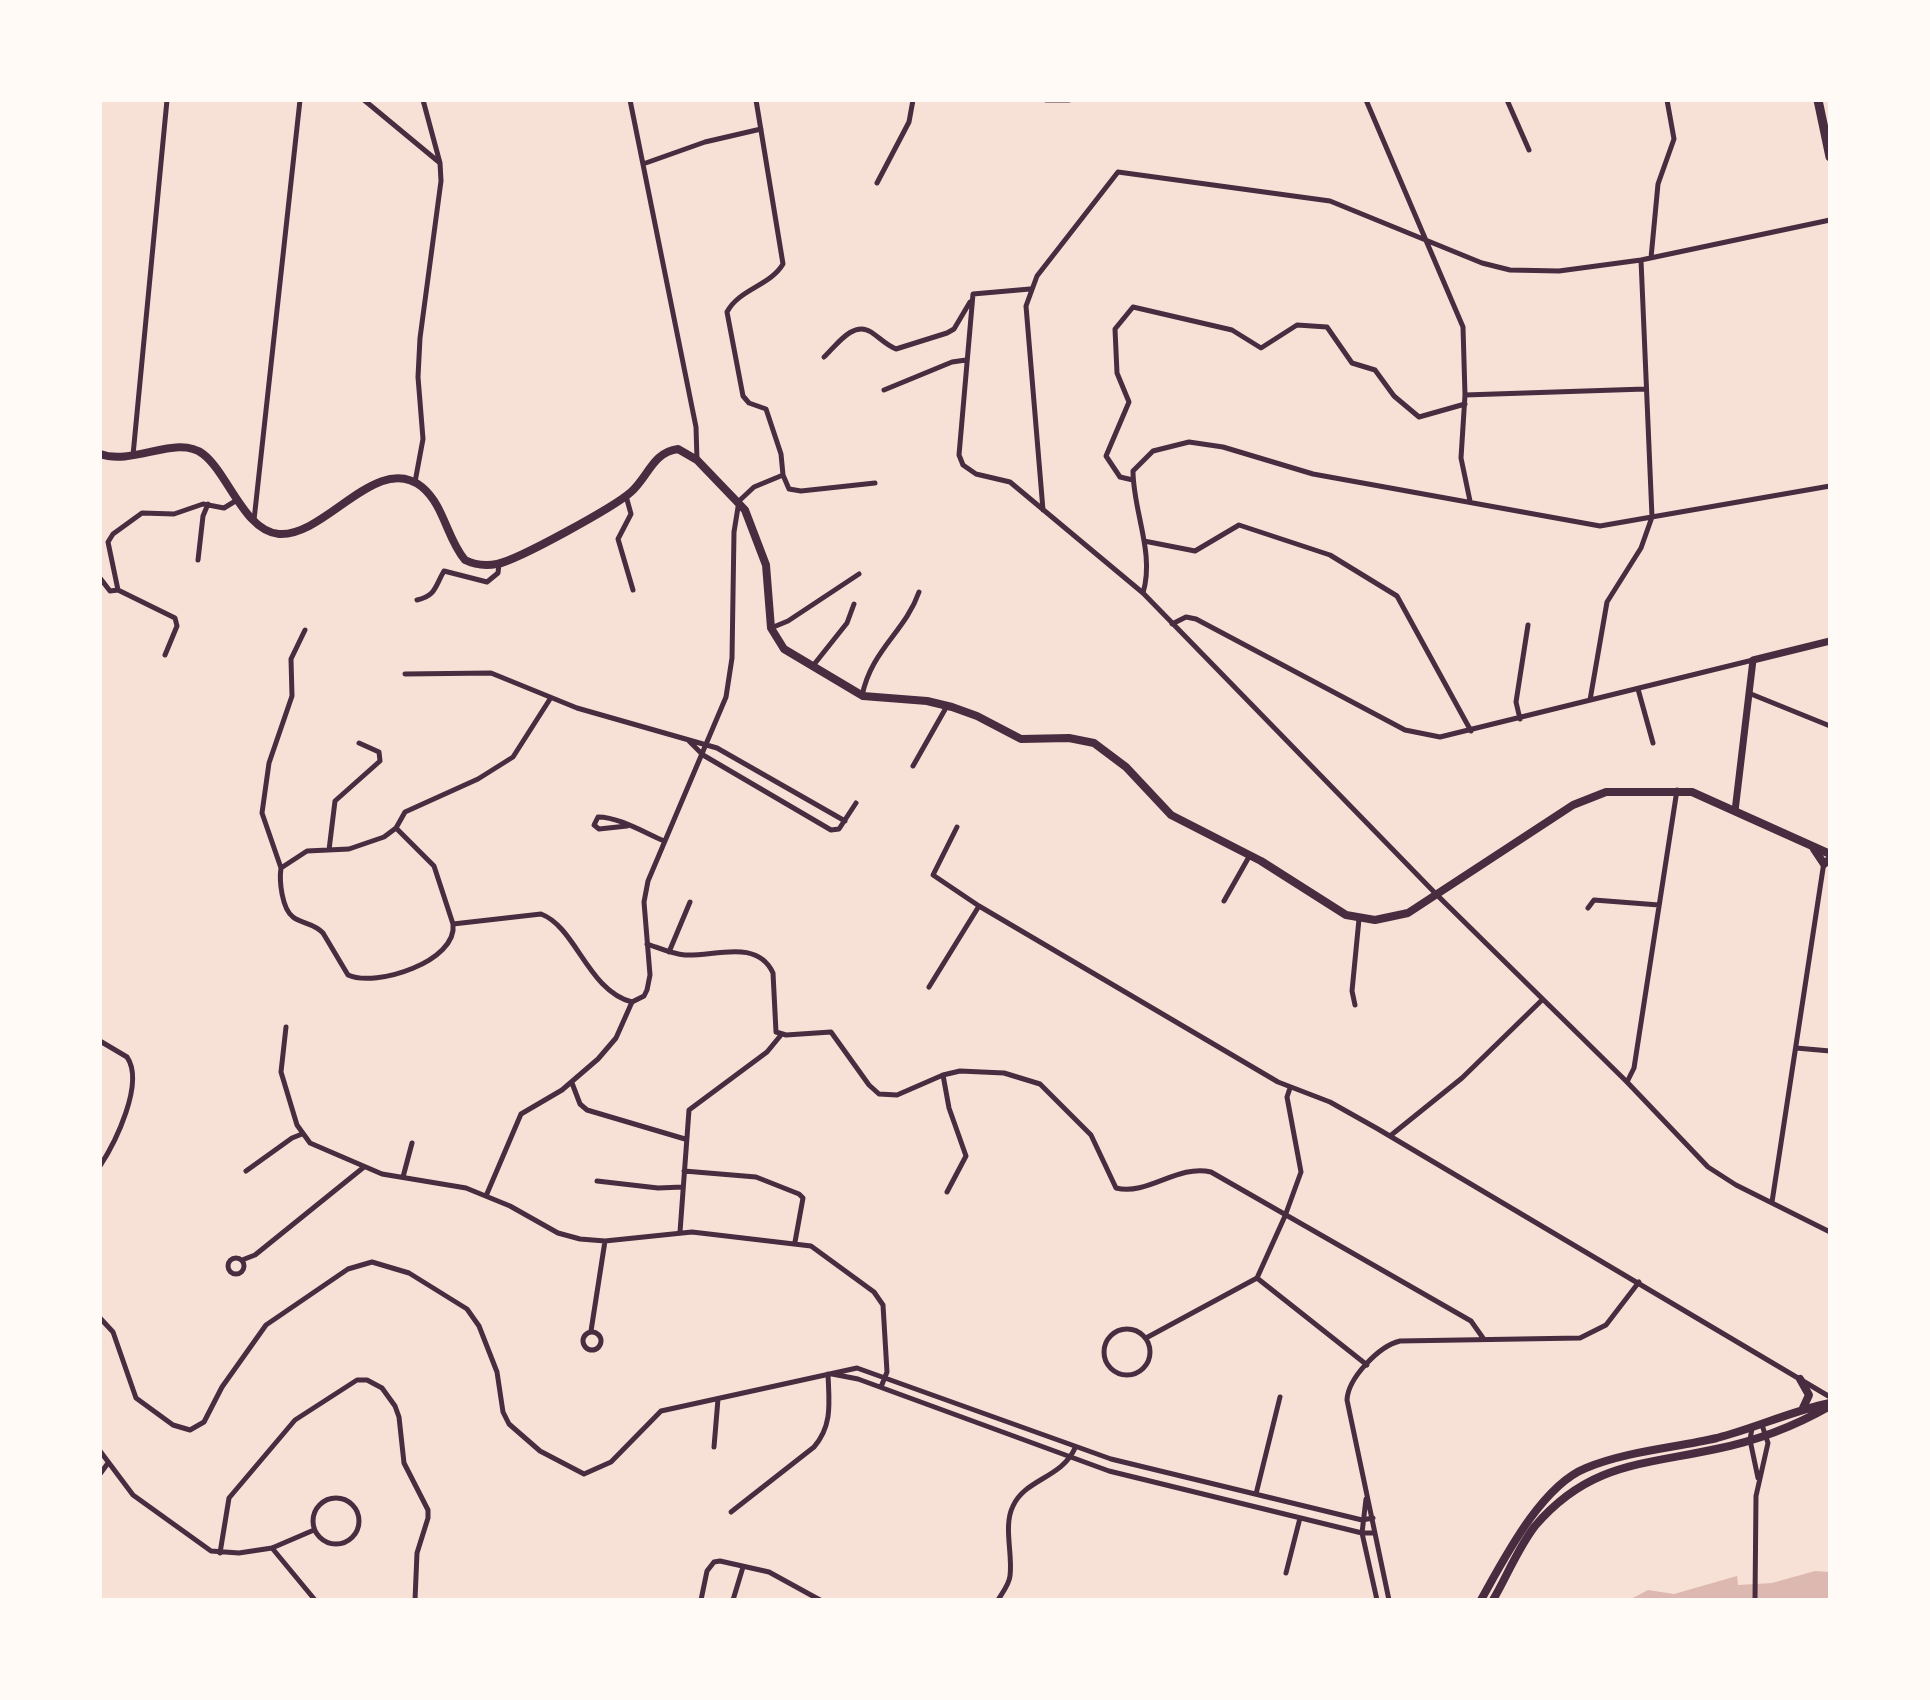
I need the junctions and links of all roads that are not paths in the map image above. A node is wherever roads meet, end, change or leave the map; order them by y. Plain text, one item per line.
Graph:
1 (167, 100) edge
2 (300, 100) edge
3 (364, 100) edge
4 (423, 100) edge
5 (630, 100) edge
6 (756, 100) edge
7 (913, 100) edge
8 (1045, 100) edge
9 (1069, 100) edge
10 (1366, 100) edge
11 (1507, 100) edge
12 (1667, 100) edge
13 (1818, 100) edge
14 (761, 129) junction
15 (1529, 150) dead end
16 (1830, 156) edge
17 (440, 163) junction
18 (643, 164) junction
19 (877, 183) dead end
20 (1830, 219) edge
21 (1427, 239) junction
22 (1651, 257) junction
23 (1641, 260) junction
24 (1030, 289) junction
25 (972, 300) junction
26 (824, 357) dead end
27 (966, 360) junction
28 (1645, 389) junction
29 (884, 390) dead end
30 (1465, 395) junction
31 (1465, 404) junction
32 (100, 454) edge
33 (133, 457) junction
34 (697, 460) junction
35 (783, 475) junction
36 (1133, 480) junction
37 (415, 482) junction
38 (875, 482) dead end
39 (1830, 486) edge
40 (626, 496) junction
41 (237, 500) junction
42 (739, 501) junction
43 (1470, 501) junction
44 (208, 505) junction
45 (1043, 510) junction
46 (1652, 517) junction
47 (254, 520) junction
48 (1144, 541) junction
49 (198, 560) dead end
50 (499, 564) junction
51 (859, 574) dead end
52 (100, 579) edge
53 (118, 590) junction
54 (633, 590) dead end
55 (919, 592) dead end
56 (1143, 593) junction
57 (417, 600) dead end
58 (854, 604) dead end
59 (1172, 624) junction
60 (1528, 625) dead end
61 (771, 628) junction
62 (305, 630) dead end
63 (1830, 641) edge
64 (165, 655) dead end
65 (1753, 660) junction
66 (812, 667) junction
67 (405, 674) dead end
68 (1638, 689) junction
69 (1751, 694) junction
70 (862, 696) junction
71 (550, 699) junction
72 (1590, 700) junction
73 (947, 706) junction
74 (1520, 719) junction
75 (1830, 726) edge
76 (1471, 731) junction
77 (689, 741) junction
78 (359, 743) dead end
79 (1653, 743) dead end
80 (708, 745) junction
81 (703, 755) junction
82 (913, 766) dead end
83 (1677, 790) junction
84 (856, 803) dead end
85 (1735, 811) junction
86 (845, 821) junction
87 (627, 826) junction
88 (957, 827) dead end
89 (396, 828) junction
90 (664, 841) junction
91 (329, 850) junction
92 (1250, 855) junction
93 (1828, 857) edge
94 (281, 868) junction
95 (1437, 895) junction
96 (1224, 901) dead end
97 (690, 902) dead end
98 (1659, 905) junction
99 (979, 906) junction
100 (1588, 908) dead end
101 (1359, 919) junction
102 (453, 924) junction
103 (647, 944) junction
104 (669, 951) junction
105 (929, 987) dead end
106 (1542, 1000) junction
107 (632, 1002) junction
108 (1355, 1005) dead end
109 (286, 1027) dead end
110 (781, 1035) junction
111 (100, 1041) edge
112 (1796, 1048) junction
113 (1830, 1051) edge
114 (943, 1075) junction
115 (1628, 1082) junction
116 (572, 1083) junction
117 (1290, 1088) junction
118 (302, 1134) junction
119 (1390, 1136) junction
120 (685, 1139) junction
121 (412, 1143) dead end
122 (100, 1166) edge
123 (364, 1167) junction
124 (246, 1171) dead end
125 (684, 1171) junction
126 (403, 1177) junction
127 (597, 1181) dead end
128 (683, 1187) junction
129 (947, 1192) dead end
130 (486, 1196) junction
131 (1772, 1202) junction
132 (1285, 1216) junction
133 (680, 1232) junction
134 (1830, 1232) edge
135 (605, 1241) junction
136 (795, 1242) junction
137 (242, 1260) dead end
138 (1257, 1278) junction
139 (1639, 1282) junction
140 (100, 1318) edge
141 (591, 1331) dead end
142 (1146, 1338) junction
143 (1483, 1338) junction
144 (1367, 1365) junction
145 (828, 1374) junction
146 (886, 1377) junction
147 (1800, 1378) junction
148 (881, 1387) junction
149 (1280, 1397) dead end
150 (1830, 1397) edge
151 (718, 1399) junction
152 (1830, 1405) edge
153 (1803, 1408) junction
154 (1762, 1425) junction
155 (1752, 1428) junction
156 (1768, 1434) junction
157 (1750, 1440) junction
158 (714, 1447) dead end
159 (1075, 1448) junction
160 (100, 1451) edge
161 (1070, 1459) junction
162 (108, 1463) junction
163 (100, 1474) edge
164 (1758, 1485) junction
165 (1255, 1494) junction
166 (1367, 1496) junction
167 (731, 1512) dead end
168 (1300, 1518) junction
169 (1373, 1518) junction
170 (1362, 1520) junction
171 (314, 1530) junction
172 (1362, 1533) junction
173 (1376, 1533) junction
174 (272, 1548) junction
175 (220, 1553) junction
176 (743, 1567) junction
177 (1286, 1573) dead end
178 (315, 1600) edge
179 (415, 1600) edge
180 (701, 1600) edge
181 (733, 1600) edge
182 (820, 1600) edge
183 (998, 1600) edge
184 (1377, 1600) edge
185 (1389, 1600) edge
186 (1481, 1600) edge
187 (1493, 1600) edge
188 (1755, 1600) edge

1 - 33 street
2 - 47 street
3 - 17 street
4 - 17 street
5 - 18 street
6 - 14 street
7 - 19 street
8 - 9 street
10 - 21 street
11 - 15 street
12 - 22 street
13 - 16 main road
14 - 18 street
14 - 35 street
17 - 37 street
18 - 34 street
20 - 22 street
21 - 23 street
21 - 24 street
21 - 30 street
22 - 23 street
23 - 28 street
24 - 25 street
24 - 45 street
25 - 26 street
25 - 27 street
27 - 29 street
27 - 45 street
28 - 30 street
28 - 46 street
30 - 31 street
31 - 36 street
31 - 43 street
32 - 33 main road
33 - 41 main road
34 - 40 main road
34 - 42 main road
35 - 38 street
35 - 42 street
36 - 43 street
36 - 48 street
37 - 47 main road
37 - 50 main road
39 - 46 street
40 - 50 main road
40 - 54 street
41 - 44 street
41 - 47 main road
42 - 61 main road
42 - 80 street
43 - 46 street
44 - 49 street
44 - 53 street
45 - 56 street
46 - 72 street
48 - 56 street
48 - 76 street
50 - 57 street
51 - 61 street
52 - 53 street
53 - 64 street
55 - 70 street
56 - 59 street
58 - 66 street
59 - 76 street
59 - 95 street
60 - 74 street
61 - 66 main road
62 - 94 street
63 - 65 street
65 - 68 street
65 - 69 street
66 - 70 main road
67 - 71 street
68 - 72 street
68 - 79 street
69 - 75 street
69 - 85 street
70 - 73 main road
71 - 77 street
71 - 89 street
72 - 74 street
73 - 82 street
73 - 92 main road
74 - 76 street
77 - 80 street
77 - 81 street
78 - 91 street
80 - 81 street
80 - 86 street
81 - 86 street
81 - 90 street
83 - 85 main road
83 - 95 main road
83 - 98 street
84 - 86 street
85 - 93 main road
87 - 87 street
87 - 90 street
88 - 99 street
89 - 91 street
89 - 102 street
90 - 103 street
91 - 94 street
92 - 96 street
92 - 101 main road
93 - 112 street
94 - 102 street
95 - 101 main road
95 - 106 street
97 - 104 street
98 - 100 street
98 - 115 street
99 - 105 street
99 - 117 street
101 - 108 street
102 - 107 street
103 - 104 street
103 - 107 street
104 - 110 street
106 - 115 street
106 - 119 street
107 - 116 street
109 - 118 street
110 - 114 street
110 - 120 street
111 - 122 street
112 - 113 street
112 - 131 street
114 - 129 street
114 - 132 street
115 - 131 street
116 - 120 street
116 - 130 street
117 - 119 street
117 - 132 street
118 - 123 street
118 - 124 street
119 - 139 street
120 - 125 street
121 - 126 street
123 - 126 street
123 - 137 street
125 - 128 street
125 - 136 street
126 - 130 street
127 - 128 street
128 - 133 street
130 - 135 street
131 - 134 street
132 - 138 street
132 - 143 street
133 - 135 street
133 - 136 street
135 - 141 street
136 - 146 street
138 - 142 street
138 - 144 street
139 - 143 street
139 - 147 street
140 - 151 street
142 - 142 street
143 - 144 street
144 - 166 street
145 - 146 street
145 - 148 street
145 - 151 street
145 - 167 street
146 - 148 street
146 - 159 street
147 - 150 street
147 - 153 main road
148 - 161 street
149 - 165 street
151 - 158 street
152 - 153 main road
152 - 156 main road
153 - 154 main road
154 - 155 main road
154 - 156 street
155 - 157 street
155 - 186 main road
156 - 157 main road
156 - 164 street
157 - 164 street
157 - 187 main road
159 - 161 street
159 - 165 street
160 - 162 street
161 - 168 street
161 - 183 street
162 - 163 street
162 - 175 street
164 - 188 street
165 - 170 street
166 - 169 street
166 - 170 street
168 - 172 street
168 - 177 street
169 - 170 street
169 - 173 street
170 - 172 street
171 - 171 street
171 - 174 street
172 - 173 street
172 - 184 street
173 - 185 street
174 - 175 street
174 - 178 street
175 - 179 street
176 - 180 street
176 - 181 street
176 - 182 street

